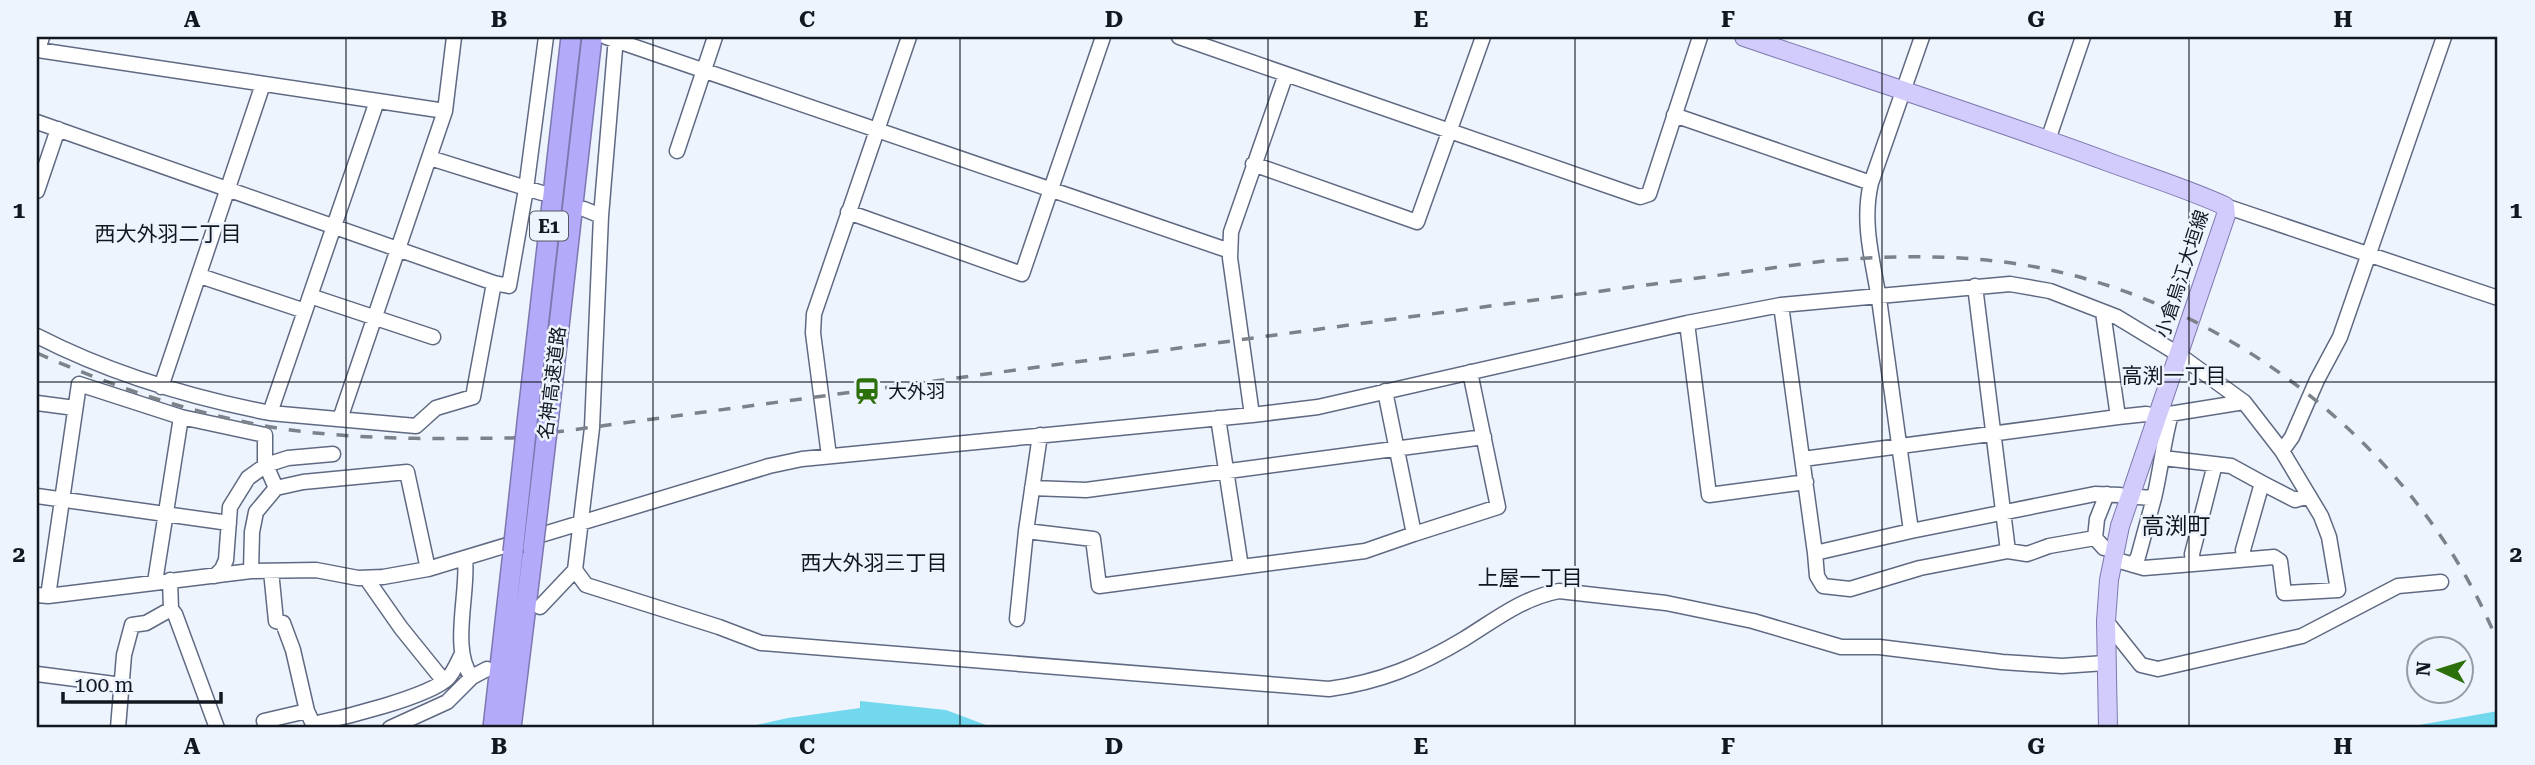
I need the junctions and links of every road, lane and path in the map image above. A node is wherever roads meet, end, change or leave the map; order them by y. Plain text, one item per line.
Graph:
1 (42, 37) edge
2 (454, 37) edge
3 (546, 37) edge
4 (571, 37) edge
5 (592, 37) edge
6 (715, 37) edge
7 (909, 37) edge
8 (1103, 37) edge
9 (1179, 37) edge
10 (1483, 37) edge
11 (1700, 37) edge
12 (1744, 37) edge
13 (1922, 37) edge
14 (2083, 37) edge
15 (2444, 37) edge
16 (613, 38) edge
17 (704, 70) junction
18 (1286, 74) junction
19 (263, 84) junction
20 (1903, 91) junction
21 (377, 102) junction
22 (445, 111) junction
23 (1674, 115) junction
24 (37, 122) edge
25 (58, 130) junction
26 (877, 130) junction
27 (1451, 130) junction
28 (2048, 140) junction
29 (677, 151) dead end
30 (430, 158) junction
31 (1253, 164) junction
32 (1871, 183) junction
33 (526, 188) junction
34 (229, 190) junction
35 (37, 191) edge
36 (1049, 191) junction
37 (542, 193) dead end
38 (2225, 206) junction
39 (584, 209) dead end
40 (848, 212) junction
41 (601, 216) junction
42 (334, 227) junction
43 (399, 250) junction
44 (1230, 251) junction
45 (2370, 254) junction
46 (200, 275) junction
47 (494, 284) junction
48 (1975, 286) junction
49 (310, 296) junction
50 (1878, 296) junction
51 (2498, 298) edge
52 (1781, 305) junction
53 (305, 311) junction
54 (2103, 312) junction
55 (375, 318) junction
56 (1687, 323) junction
57 (37, 336) edge
58 (433, 337) dead end
59 (2178, 354) junction
60 (1470, 372) junction
61 (161, 387) junction
62 (1385, 391) junction
63 (37, 402) edge
64 (2244, 402) junction
65 (75, 408) junction
66 (270, 413) junction
67 (1252, 415) junction
68 (2164, 415) junction
69 (181, 417) junction
70 (2118, 417) junction
71 (1218, 418) junction
72 (340, 419) junction
73 (1040, 435) junction
74 (1994, 435) junction
75 (1484, 437) junction
76 (1396, 448) junction
77 (1899, 448) junction
78 (2282, 452) junction
79 (333, 454) dead end
80 (830, 456) junction
81 (2163, 458) junction
82 (1803, 459) junction
83 (2216, 464) junction
84 (266, 465) junction
85 (1226, 471) junction
86 (1806, 482) junction
87 (2262, 483) junction
88 (276, 488) junction
89 (1032, 488) junction
90 (37, 496) edge
91 (2309, 496) junction
92 (2138, 497) dead end
93 (2154, 498) junction
94 (62, 500) junction
95 (2005, 513) junction
96 (166, 514) junction
97 (580, 522) junction
98 (229, 523) junction
99 (1026, 531) junction
100 (1911, 531) junction
101 (1414, 534) junction
102 (523, 550) junction
103 (2008, 551) junction
104 (1815, 553) junction
105 (465, 558) junction
106 (2244, 558) junction
107 (2193, 564) junction
108 (1241, 567) junction
109 (428, 569) junction
110 (575, 570) junction
111 (271, 571) junction
112 (244, 572) junction
113 (215, 576) junction
114 (366, 578) junction
115 (162, 581) junction
116 (2441, 582) dead end
117 (43, 596) edge
118 (540, 607) dead end
119 (171, 609) junction
120 (1017, 619) dead end
121 (2106, 621) junction
122 (462, 654) junction
123 (486, 669) dead end
124 (2105, 669) junction
125 (37, 674) edge
126 (472, 677) junction
127 (443, 680) junction
128 (122, 685) junction
129 (307, 711) junction
130 (264, 721) dead end
131 (118, 728) edge
132 (217, 728) edge
133 (390, 728) edge
134 (493, 728) edge
135 (511, 728) edge
136 (2108, 728) edge

1 - 19 street
2 - 22 street
3 - 33 street
4 - 102 highway, 名神高速道路 / E1, bridge
5 - 102 highway, 名神高速道路 / E1, bridge
6 - 17 street
7 - 26 street
8 - 36 street
9 - 18 street
10 - 27 street
11 - 23 street
12 - 20 main road, 小倉烏江大垣線
13 - 20 street
14 - 28 street
15 - 45 street
16 - 17 street
16 - 41 street
17 - 26 street
17 - 29 street
18 - 27 street
18 - 31 street
19 - 21 street
19 - 34 street
20 - 28 main road, 小倉烏江大垣線
20 - 32 street
21 - 22 street
21 - 42 street
22 - 30 street
23 - 27 street
23 - 32 street
24 - 25 street
25 - 34 street
25 - 35 street
26 - 36 street
26 - 40 street
27 - 31 street
28 - 38 main road, 小倉烏江大垣線
30 - 33 street
30 - 43 street
31 - 44 street
32 - 50 street
33 - 37 street
33 - 47 street
34 - 42 street
34 - 46 street
36 - 40 street
36 - 44 street
38 - 45 street
38 - 59 main road, 小倉烏江大垣線
39 - 41 street
40 - 80 street
41 - 97 street
42 - 43 street
42 - 49 street
43 - 47 street
43 - 55 street
44 - 67 street
45 - 51 street
45 - 78 street
46 - 53 street
46 - 61 street
47 - 72 street
48 - 50 street
48 - 54 street
48 - 74 street
49 - 53 street
49 - 55 street
50 - 52 street
50 - 77 street
52 - 56 street
52 - 82 street
53 - 66 street
54 - 59 street
54 - 70 street
55 - 58 street
55 - 72 street
56 - 60 street
56 - 86 street
57 - 61 street
59 - 64 street
59 - 68 main road, 小倉烏江大垣線
60 - 62 street
60 - 75 street
61 - 66 street
62 - 67 street
62 - 76 street
63 - 65 street
64 - 68 street
64 - 78 street
65 - 69 street
65 - 94 street
66 - 72 street
67 - 71 street
68 - 70 street
68 - 81 street
68 - 121 main road, 小倉烏江大垣線
69 - 84 street
69 - 96 street
70 - 74 street
71 - 73 street
71 - 85 street
73 - 80 street
73 - 89 street
74 - 77 street
74 - 95 street
75 - 76 street
75 - 101 street
76 - 85 street
76 - 101 street
77 - 82 street
77 - 100 street
78 - 91 street
79 - 84 street
80 - 97 street
81 - 83 street
81 - 93 street
82 - 86 street
83 - 87 street
83 - 107 street
84 - 88 street
84 - 98 street
85 - 89 street
85 - 108 street
86 - 104 street
87 - 91 street
87 - 106 street
88 - 109 street
88 - 112 street
89 - 99 street
90 - 94 street
91 - 106 street
92 - 93 street
93 - 107 street
94 - 96 street
94 - 117 street
95 - 100 street
95 - 103 street
95 - 103 street
96 - 98 street
96 - 115 street
97 - 105 street
97 - 110 street
98 - 113 street
99 - 108 street
99 - 120 street
100 - 104 street
101 - 108 street
102 - 134 highway, 名神高速道路 / E1
102 - 135 highway, 名神高速道路 / E1
103 - 104 street
105 - 109 street
105 - 122 street
106 - 107 street
109 - 114 street
110 - 118 street
110 - 124 street
111 - 112 street
111 - 114 street
111 - 129 street
112 - 113 street
113 - 115 street
114 - 127 street
115 - 117 street
115 - 119 street
116 - 121 street
119 - 128 street
119 - 132 street
121 - 124 main road, 小倉烏江大垣線
122 - 126 street
122 - 127 street
123 - 126 street
124 - 136 main road, 小倉烏江大垣線
125 - 128 street
126 - 133 street
127 - 129 street
128 - 131 street
129 - 130 street

